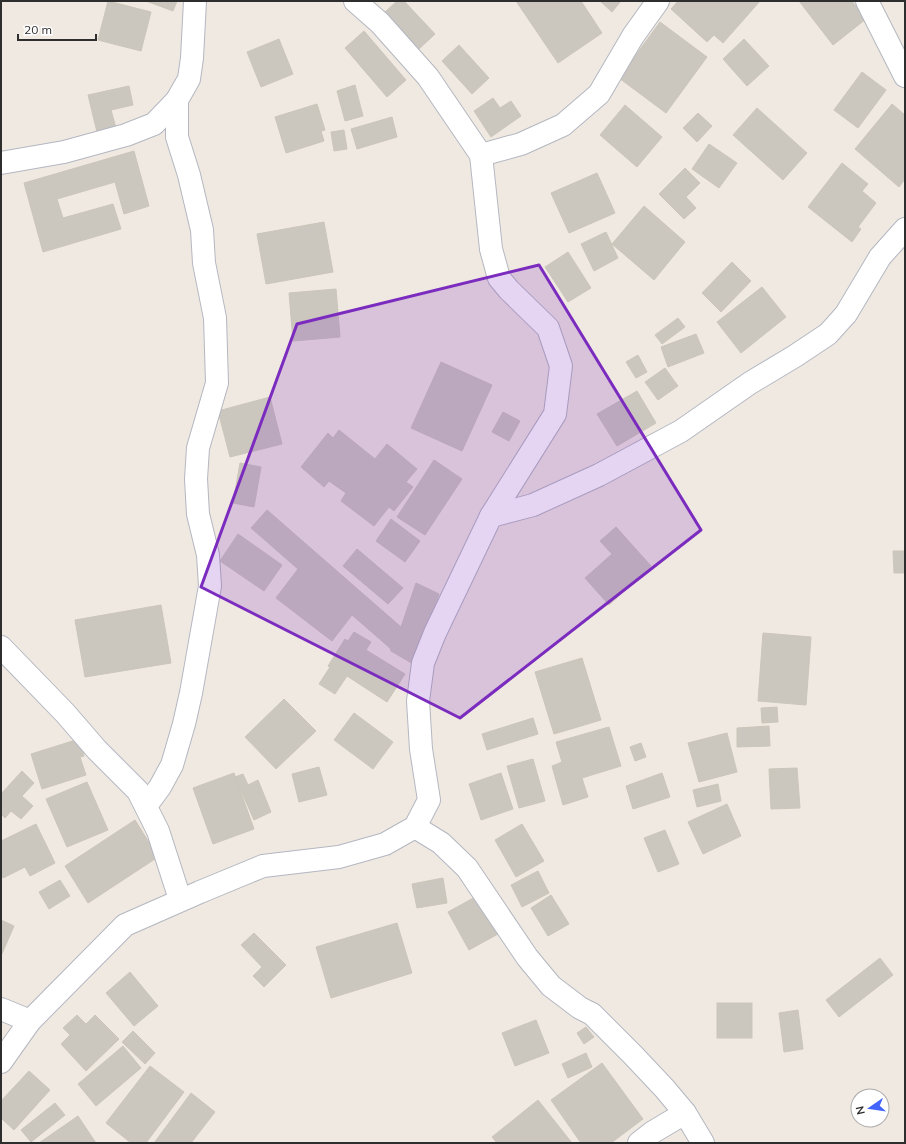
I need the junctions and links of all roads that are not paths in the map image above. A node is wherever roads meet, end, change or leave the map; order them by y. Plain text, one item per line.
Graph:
1 (195, 1) edge
2 (658, 1) edge
3 (867, 1) edge
4 (360, 2) edge
5 (905, 76) edge
6 (177, 100) junction
7 (481, 155) junction
8 (1, 163) edge
9 (905, 229) edge
10 (491, 516) junction
11 (1, 647) edge
12 (146, 806) junction
13 (415, 827) junction
14 (178, 901) junction
15 (1, 1009) edge
16 (30, 1021) junction
17 (1, 1062) edge
18 (685, 1113) junction
19 (639, 1143) edge
20 (703, 1143) edge

1 - 6 street
2 - 7 street
3 - 5 street
4 - 7 street
6 - 8 street
6 - 12 street
7 - 10 street
9 - 10 street
10 - 13 street
11 - 12 street
12 - 14 street
13 - 14 street
13 - 18 street
14 - 16 street
15 - 16 street
16 - 17 street
18 - 19 street
18 - 20 street

